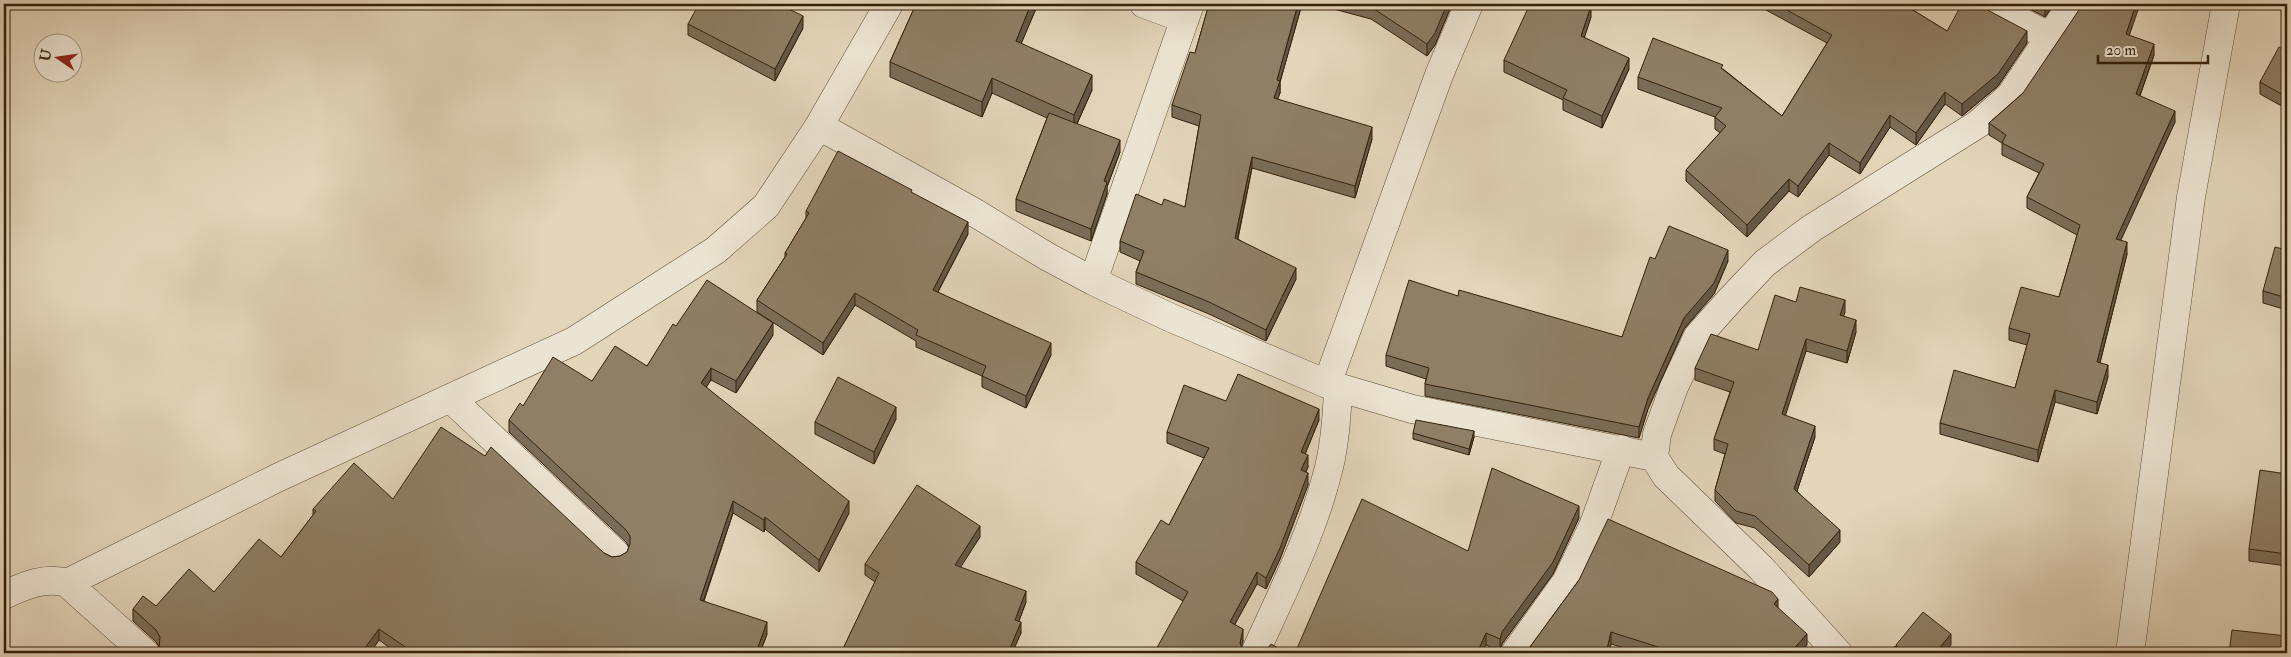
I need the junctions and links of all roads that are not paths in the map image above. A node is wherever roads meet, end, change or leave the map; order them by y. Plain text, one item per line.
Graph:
1 (889, 4) edge
2 (1144, 4) edge
3 (1469, 4) edge
4 (1987, 4) edge
5 (2072, 4) edge
6 (2226, 4) edge
7 (1187, 12) edge
8 (2050, 37) junction
9 (819, 126) junction
10 (1093, 281) junction
11 (1332, 386) junction
12 (452, 399) junction
13 (1621, 449) junction
14 (1654, 457) junction
15 (615, 552) dead end
16 (67, 583) junction
17 (4, 595) edge
18 (145, 653) edge
19 (1255, 653) edge
20 (1515, 653) edge
21 (1838, 653) edge
22 (2130, 653) edge

1 - 9 street
2 - 7 street
3 - 11 street
4 - 8 street
5 - 8 street
6 - 22 street
7 - 10 street
8 - 14 street
9 - 10 street
9 - 12 street
10 - 11 street
11 - 13 street
11 - 19 street
12 - 15 street
12 - 16 street
13 - 14 street
13 - 20 street
14 - 21 street
16 - 17 street
16 - 18 street

